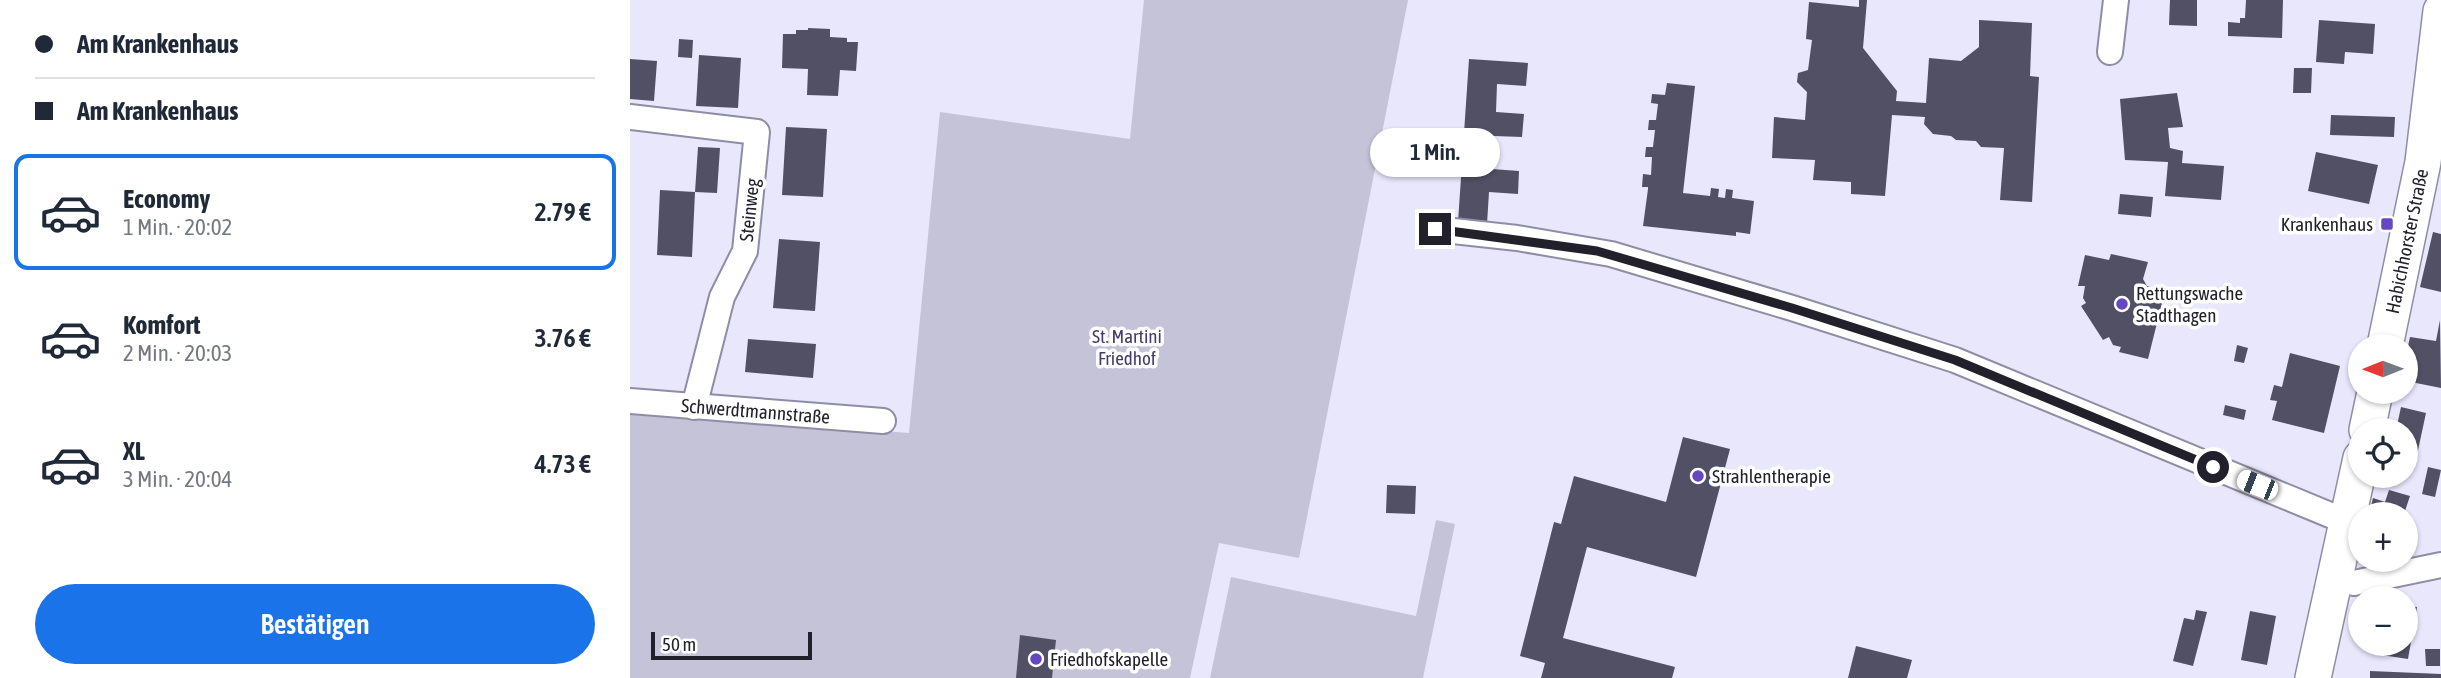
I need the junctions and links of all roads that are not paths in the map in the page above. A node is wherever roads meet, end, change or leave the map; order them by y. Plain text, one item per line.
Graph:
1 (2116, 0) edge
2 (2441, 11) edge
3 (2110, 52) dead end
4 (630, 117) edge
5 (1435, 229) dead end
6 (2387, 334) edge
7 (630, 401) edge
8 (694, 407) junction
9 (883, 421) dead end
10 (2354, 488) edge
11 (2347, 522) junction
12 (2441, 565) edge
13 (2334, 579) junction
14 (2312, 678) edge

1 - 3 street
2 - 6 main road, Habichhorster Straße
4 - 8 street, Steinweg
5 - 11 street
7 - 8 street, Schwerdtmannstraße
8 - 9 street, Schwerdtmannstraße
10 - 11 main road
11 - 13 main road
12 - 13 street
13 - 14 main road

